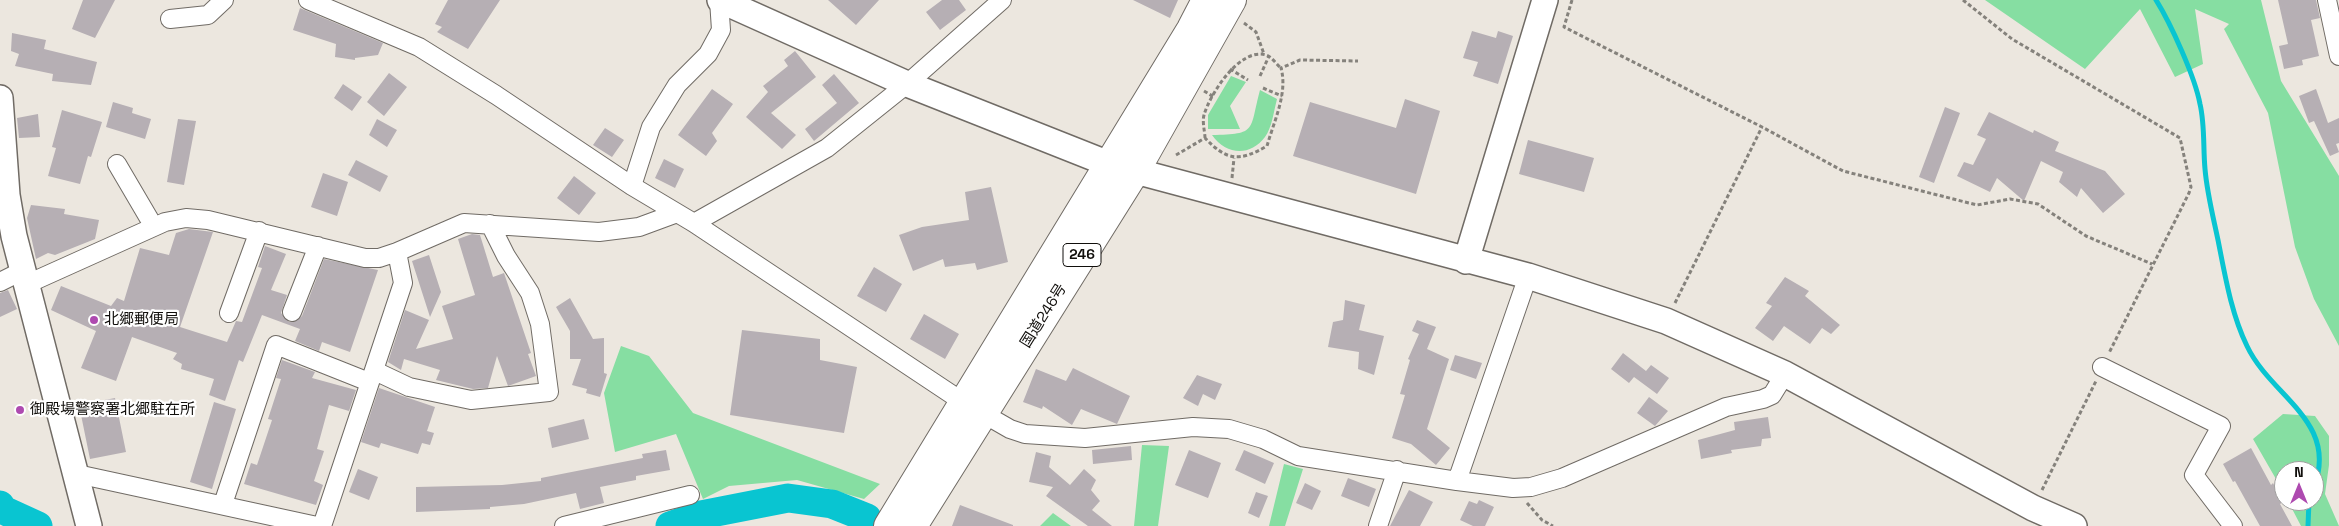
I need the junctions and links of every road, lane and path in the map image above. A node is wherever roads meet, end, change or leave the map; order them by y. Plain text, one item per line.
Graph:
1 (224, 0) edge
2 (308, 0) edge
3 (719, 0) edge
4 (1002, 0) edge
5 (1206, 0) edge
6 (1545, 0) edge
7 (1572, 0) edge
8 (1963, 0) edge
9 (2327, 0) edge
10 (1235, 10) edge
11 (170, 19) dead end
12 (1264, 54) junction
13 (1268, 56) junction
14 (2339, 56) edge
15 (1358, 61) dead end
16 (1280, 68) junction
17 (1230, 69) junction
18 (1260, 76) dead end
19 (1248, 80) dead end
20 (907, 84) junction
21 (1263, 88) dead end
22 (1202, 89) dead end
23 (1282, 96) junction
24 (1214, 97) junction
25 (0, 98) edge
26 (1762, 127) junction
27 (1205, 138) junction
28 (1176, 155) dead end
29 (1234, 158) junction
30 (118, 164) dead end
31 (1109, 164) junction
32 (1135, 172) junction
33 (632, 186) junction
34 (1231, 186) dead end
35 (678, 213) junction
36 (694, 223) junction
37 (490, 224) junction
38 (154, 227) junction
39 (259, 231) junction
40 (318, 246) junction
41 (398, 252) junction
42 (1466, 261) junction
43 (2152, 264) junction
44 (1528, 276) junction
45 (16, 279) edge
46 (292, 312) dead end
47 (229, 313) dead end
48 (1666, 321) junction
49 (2102, 367) junction
50 (1785, 374) junction
51 (372, 377) junction
52 (973, 408) junction
53 (1397, 470) junction
54 (1457, 481) junction
55 (79, 486) junction
56 (1513, 488) junction
57 (690, 495) dead end
58 (223, 504) junction
59 (916, 508) edge
60 (2033, 508) junction
61 (89, 526) edge
62 (317, 526) edge
63 (322, 526) edge
64 (564, 526) edge
65 (888, 526) edge
66 (1378, 526) edge
67 (1553, 526) edge
68 (2074, 526) edge
69 (2233, 526) edge

1 - 11 street
2 - 33 street
3 - 20 street
3 - 33 street
4 - 20 street
5 - 31 highway, 国道246号 / 246
6 - 42 street
7 - 26 path
8 - 43 path
9 - 14 street
10 - 12 path
10 - 32 highway, 国道246号 / 246
12 - 13 path
12 - 17 path
13 - 16 path
13 - 18 path
15 - 16 path
16 - 23 path
17 - 19 path
17 - 24 path
20 - 31 street
20 - 36 street
21 - 23 path
22 - 24 path
23 - 29 path
24 - 27 path
25 - 45 street
26 - 43 path
26 - 48 path
27 - 28 path
27 - 29 path
29 - 34 path
30 - 38 street
31 - 32 street
31 - 52 highway, 国道246号 / 246
32 - 42 street
32 - 52 highway, 国道246号 / 246
33 - 35 street
35 - 36 street
35 - 37 street
36 - 52 street
37 - 41 street
37 - 51 street
38 - 39 street
38 - 45 street
39 - 40 street
39 - 47 street
40 - 41 street
40 - 46 street
41 - 51 street
42 - 44 street
43 - 49 path
44 - 48 street
44 - 54 street
45 - 55 street
48 - 50 street
49 - 60 path
49 - 69 street
50 - 56 street
50 - 60 street
51 - 58 street
51 - 63 street
52 - 53 street
52 - 59 highway, 国道246号 / 246
53 - 54 street
53 - 66 street
54 - 56 street
55 - 58 street
55 - 61 street
56 - 67 path
57 - 64 street
58 - 62 street
59 - 65 highway, 国道246号 / 246
60 - 68 street

